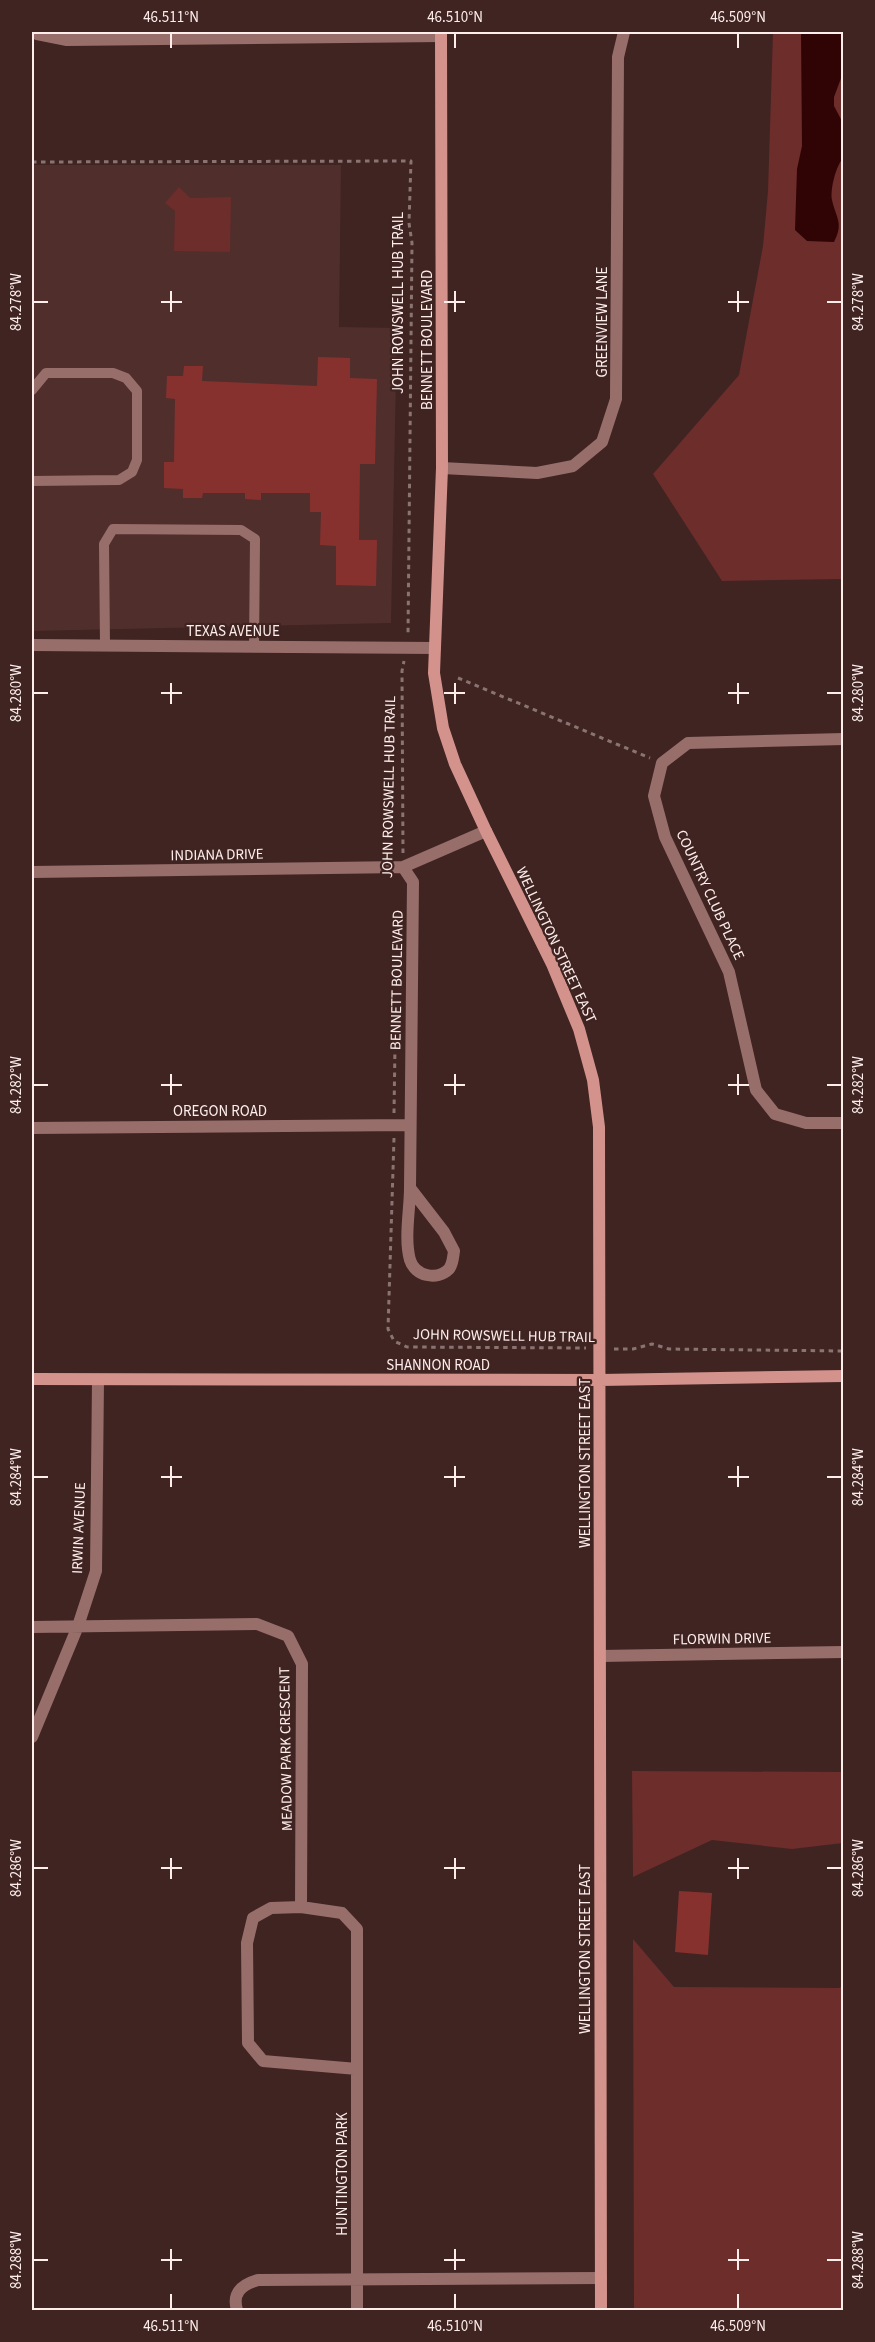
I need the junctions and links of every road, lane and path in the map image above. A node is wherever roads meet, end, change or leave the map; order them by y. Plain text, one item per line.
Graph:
1 (34, 32) edge
2 (624, 32) edge
3 (441, 34) edge
4 (32, 162) edge
5 (32, 390) edge
6 (442, 468) junction
7 (32, 481) edge
8 (32, 645) edge
9 (105, 645) junction
10 (254, 647) junction
11 (408, 648) junction
12 (435, 648) junction
13 (458, 678) dead end
14 (843, 739) edge
15 (662, 763) junction
16 (486, 831) junction
17 (403, 867) junction
18 (32, 872) edge
19 (396, 969) dead end
20 (843, 1123) edge
21 (394, 1125) junction
22 (410, 1125) junction
23 (32, 1128) edge
24 (410, 1188) junction
25 (600, 1348) junction
26 (843, 1352) edge
27 (843, 1376) edge
28 (32, 1379) edge
29 (98, 1380) junction
30 (600, 1380) junction
31 (78, 1626) junction
32 (32, 1627) edge
33 (843, 1652) edge
34 (600, 1656) junction
35 (32, 1737) edge
36 (301, 1907) junction
37 (357, 2069) junction
38 (357, 2278) junction
39 (601, 2278) junction
40 (237, 2310) edge
41 (357, 2310) edge
42 (601, 2310) edge

1 - 3 street
2 - 6 street, GREENVIEW LANE
3 - 6 main road, BENNETT BOULEVARD
4 - 11 path, JOHN ROWSWELL HUB TRAIL
5 - 7 lane
6 - 12 main road, BENNETT BOULEVARD
8 - 9 street, TEXAS AVENUE
9 - 10 street, TEXAS AVENUE
9 - 10 lane
10 - 11 street, TEXAS AVENUE
11 - 12 street, TEXAS AVENUE
11 - 17 path, JOHN ROWSWELL HUB TRAIL
12 - 16 main road, WELLINGTON STREET EAST
13 - 15 path
14 - 15 street
15 - 20 street, COUNTRY CLUB PLACE
16 - 17 street
16 - 25 main road, WELLINGTON STREET EAST
17 - 18 street, INDIANA DRIVE
17 - 22 street, BENNETT BOULEVARD
19 - 21 path, JOHN ROWSWELL HUB TRAIL
21 - 22 street, OREGON ROAD
21 - 23 street, OREGON ROAD
21 - 25 path, JOHN ROWSWELL HUB TRAIL
22 - 24 street, BENNETT BOULEVARD
24 - 24 street, BENNETT BOULEVARD
25 - 26 path, JOHN ROWSWELL HUB TRAIL
25 - 30 main road, WELLINGTON STREET EAST
27 - 30 main road, SHANNON ROAD
28 - 29 main road, SHANNON ROAD
29 - 30 main road, SHANNON ROAD
29 - 31 street, IRWIN AVENUE
30 - 34 main road, WELLINGTON STREET EAST
31 - 32 street, MEADOW PARK CRESCENT
31 - 35 street, IRWIN AVENUE
31 - 36 street, MEADOW PARK CRESCENT
33 - 34 street, FLORWIN DRIVE
34 - 39 main road, WELLINGTON STREET EAST
36 - 37 street, HUNTINGTON PARK
36 - 37 street, HUNTINGTON PARK
37 - 38 street, HUNTINGTON PARK
38 - 39 street
38 - 40 street
38 - 41 street, HUNTINGTON PARK
39 - 42 main road, WELLINGTON STREET EAST

